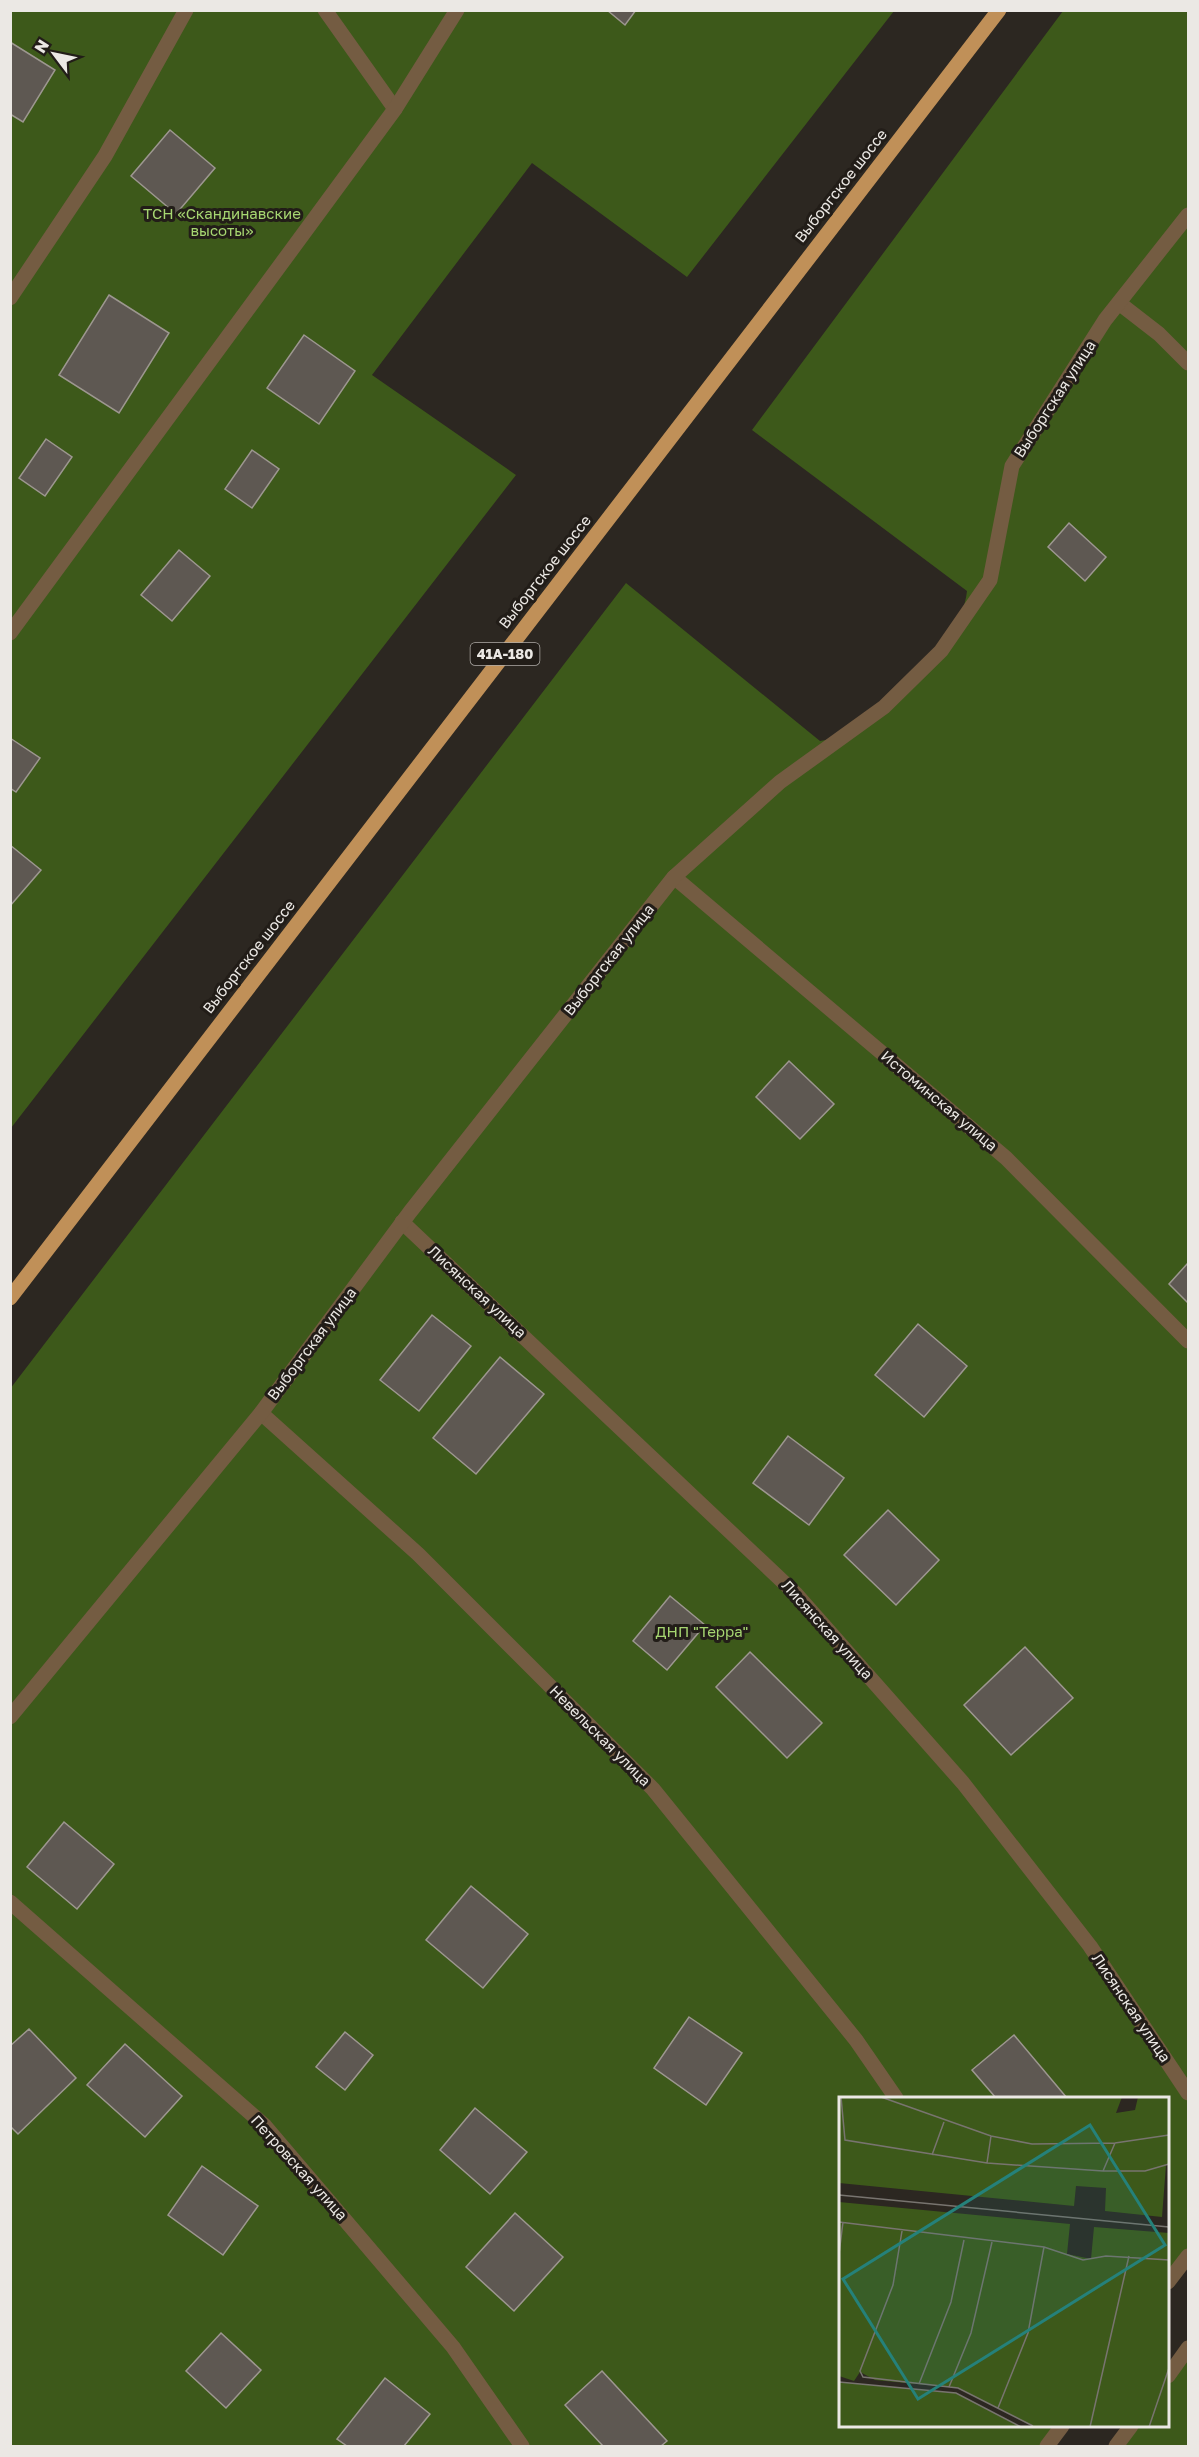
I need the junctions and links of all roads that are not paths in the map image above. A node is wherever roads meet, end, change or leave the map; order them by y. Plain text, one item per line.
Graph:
1 (186, 10) edge
2 (325, 10) edge
3 (457, 10) edge
4 (999, 10) edge
5 (395, 109) junction
6 (1188, 216) edge
7 (10, 298) edge
8 (1119, 303) junction
9 (1188, 363) edge
10 (10, 633) edge
11 (674, 877) junction
12 (402, 1222) junction
13 (10, 1298) edge
14 (1188, 1341) edge
15 (261, 1413) junction
16 (10, 1717) edge
17 (10, 1902) edge
18 (1188, 2093) edge
19 (895, 2097) edge
20 (1188, 2256) edge
21 (1169, 2280) edge
22 (1188, 2348) edge
23 (1169, 2373) edge
24 (1061, 2427) edge
25 (1130, 2427) edge
26 (522, 2446) edge
27 (1047, 2446) edge
28 (1116, 2446) edge

1 - 7 street
2 - 5 street
3 - 5 street
4 - 13 main road, Выборгское шоссе / 41А-180
5 - 10 street
6 - 8 street, Выборгская улица
8 - 9 street
8 - 11 street, Выборгская улица
11 - 12 street, Выборгская улица
11 - 14 street, Истоминская улица
12 - 15 street, Выборгская улица
12 - 18 street, Лисянская улица
15 - 16 street, Выборгская улица
15 - 19 street, Невельская улица
17 - 26 street, Петровская улица
20 - 21 street
22 - 23 street
24 - 27 street
25 - 28 street

